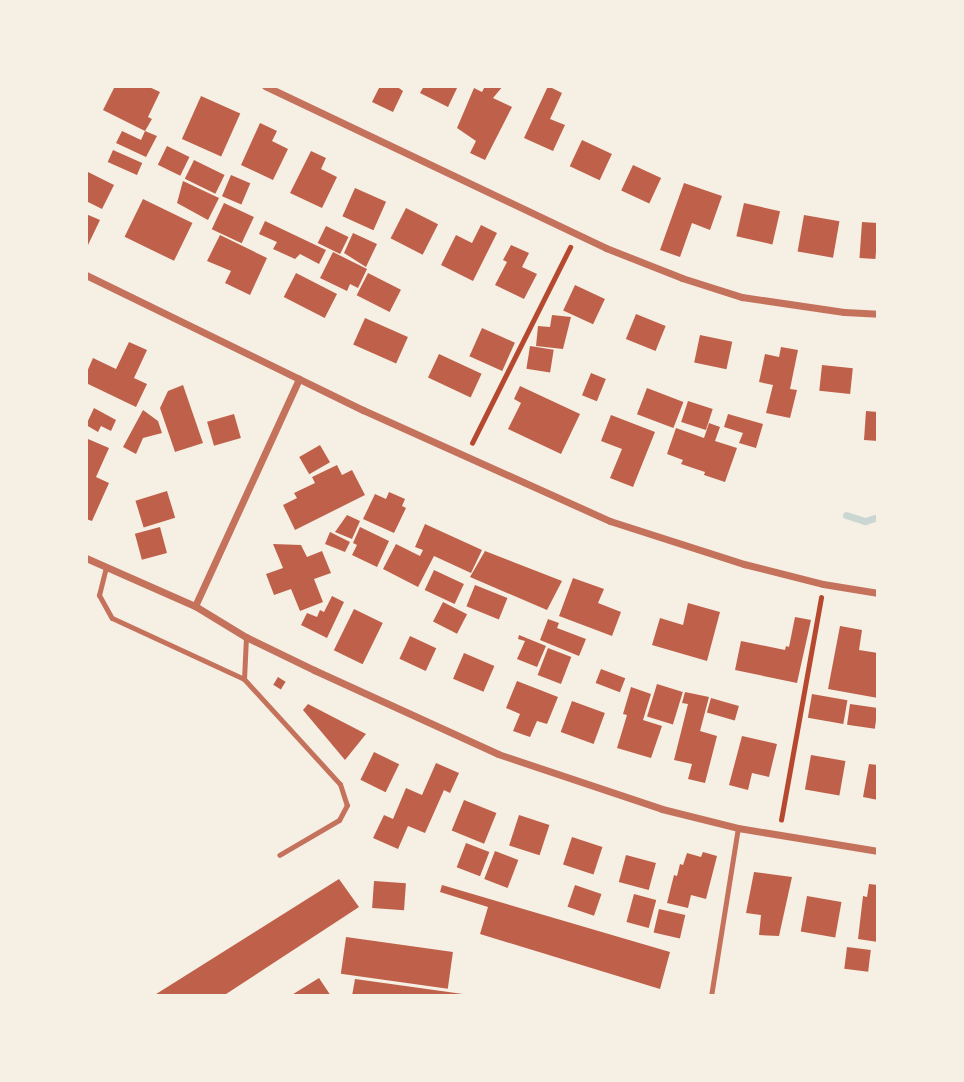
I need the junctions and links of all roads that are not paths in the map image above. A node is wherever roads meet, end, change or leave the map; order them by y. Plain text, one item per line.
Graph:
1 (265, 86) edge
2 (86, 275) edge
3 (878, 314) edge
4 (299, 379) junction
5 (86, 558) edge
6 (106, 568) junction
7 (878, 593) edge
8 (195, 606) junction
9 (246, 637) junction
10 (244, 679) junction
11 (738, 828) junction
12 (878, 851) edge
13 (279, 855) dead end
14 (711, 996) edge

1 - 3 street
2 - 4 street
4 - 7 street
4 - 8 street
5 - 6 street
6 - 8 street
6 - 10 lane
8 - 9 street
9 - 10 lane
9 - 11 street
10 - 13 lane
11 - 12 street
11 - 14 lane

